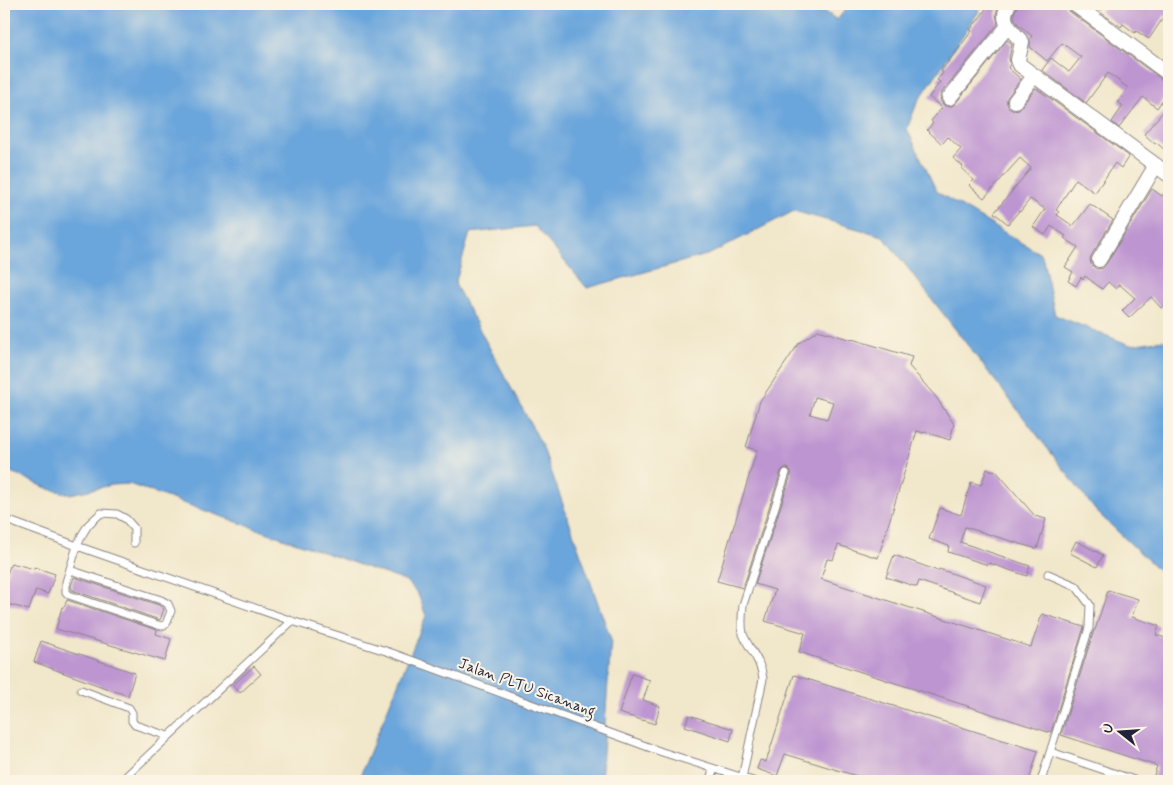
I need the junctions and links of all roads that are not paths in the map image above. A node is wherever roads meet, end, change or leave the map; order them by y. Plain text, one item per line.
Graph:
1 (1010, 4) edge
2 (1074, 4) edge
3 (1008, 26) junction
4 (1169, 74) edge
5 (1034, 76) junction
6 (949, 98) dead end
7 (1015, 102) dead end
8 (1156, 165) junction
9 (1169, 175) edge
10 (1099, 260) dead end
11 (786, 473) dead end
12 (4, 519) edge
13 (134, 543) dead end
14 (77, 546) junction
15 (70, 570) junction
16 (1048, 574) dead end
17 (292, 621) junction
18 (81, 690) dead end
19 (168, 736) junction
20 (1051, 752) junction
21 (714, 769) junction
22 (742, 778) junction
23 (121, 781) edge
24 (709, 781) edge
25 (752, 781) edge
26 (1041, 781) edge
27 (1137, 781) edge

1 - 3 street
2 - 4 street
3 - 5 street
3 - 6 street
5 - 7 street
5 - 8 street
8 - 9 street
8 - 10 street
11 - 22 lane
12 - 14 lane, Jalan PLTU Sicanang
13 - 14 lane
14 - 15 lane
14 - 17 lane, Jalan PLTU Sicanang
15 - 15 lane
16 - 20 lane
17 - 19 lane
17 - 21 lane, Jalan PLTU Sicanang
18 - 19 lane
19 - 23 lane
20 - 26 lane
20 - 27 lane
21 - 22 lane, Jalan PLTU Sicanang
21 - 24 lane
22 - 25 lane, Jalan PLTU Sicanang

